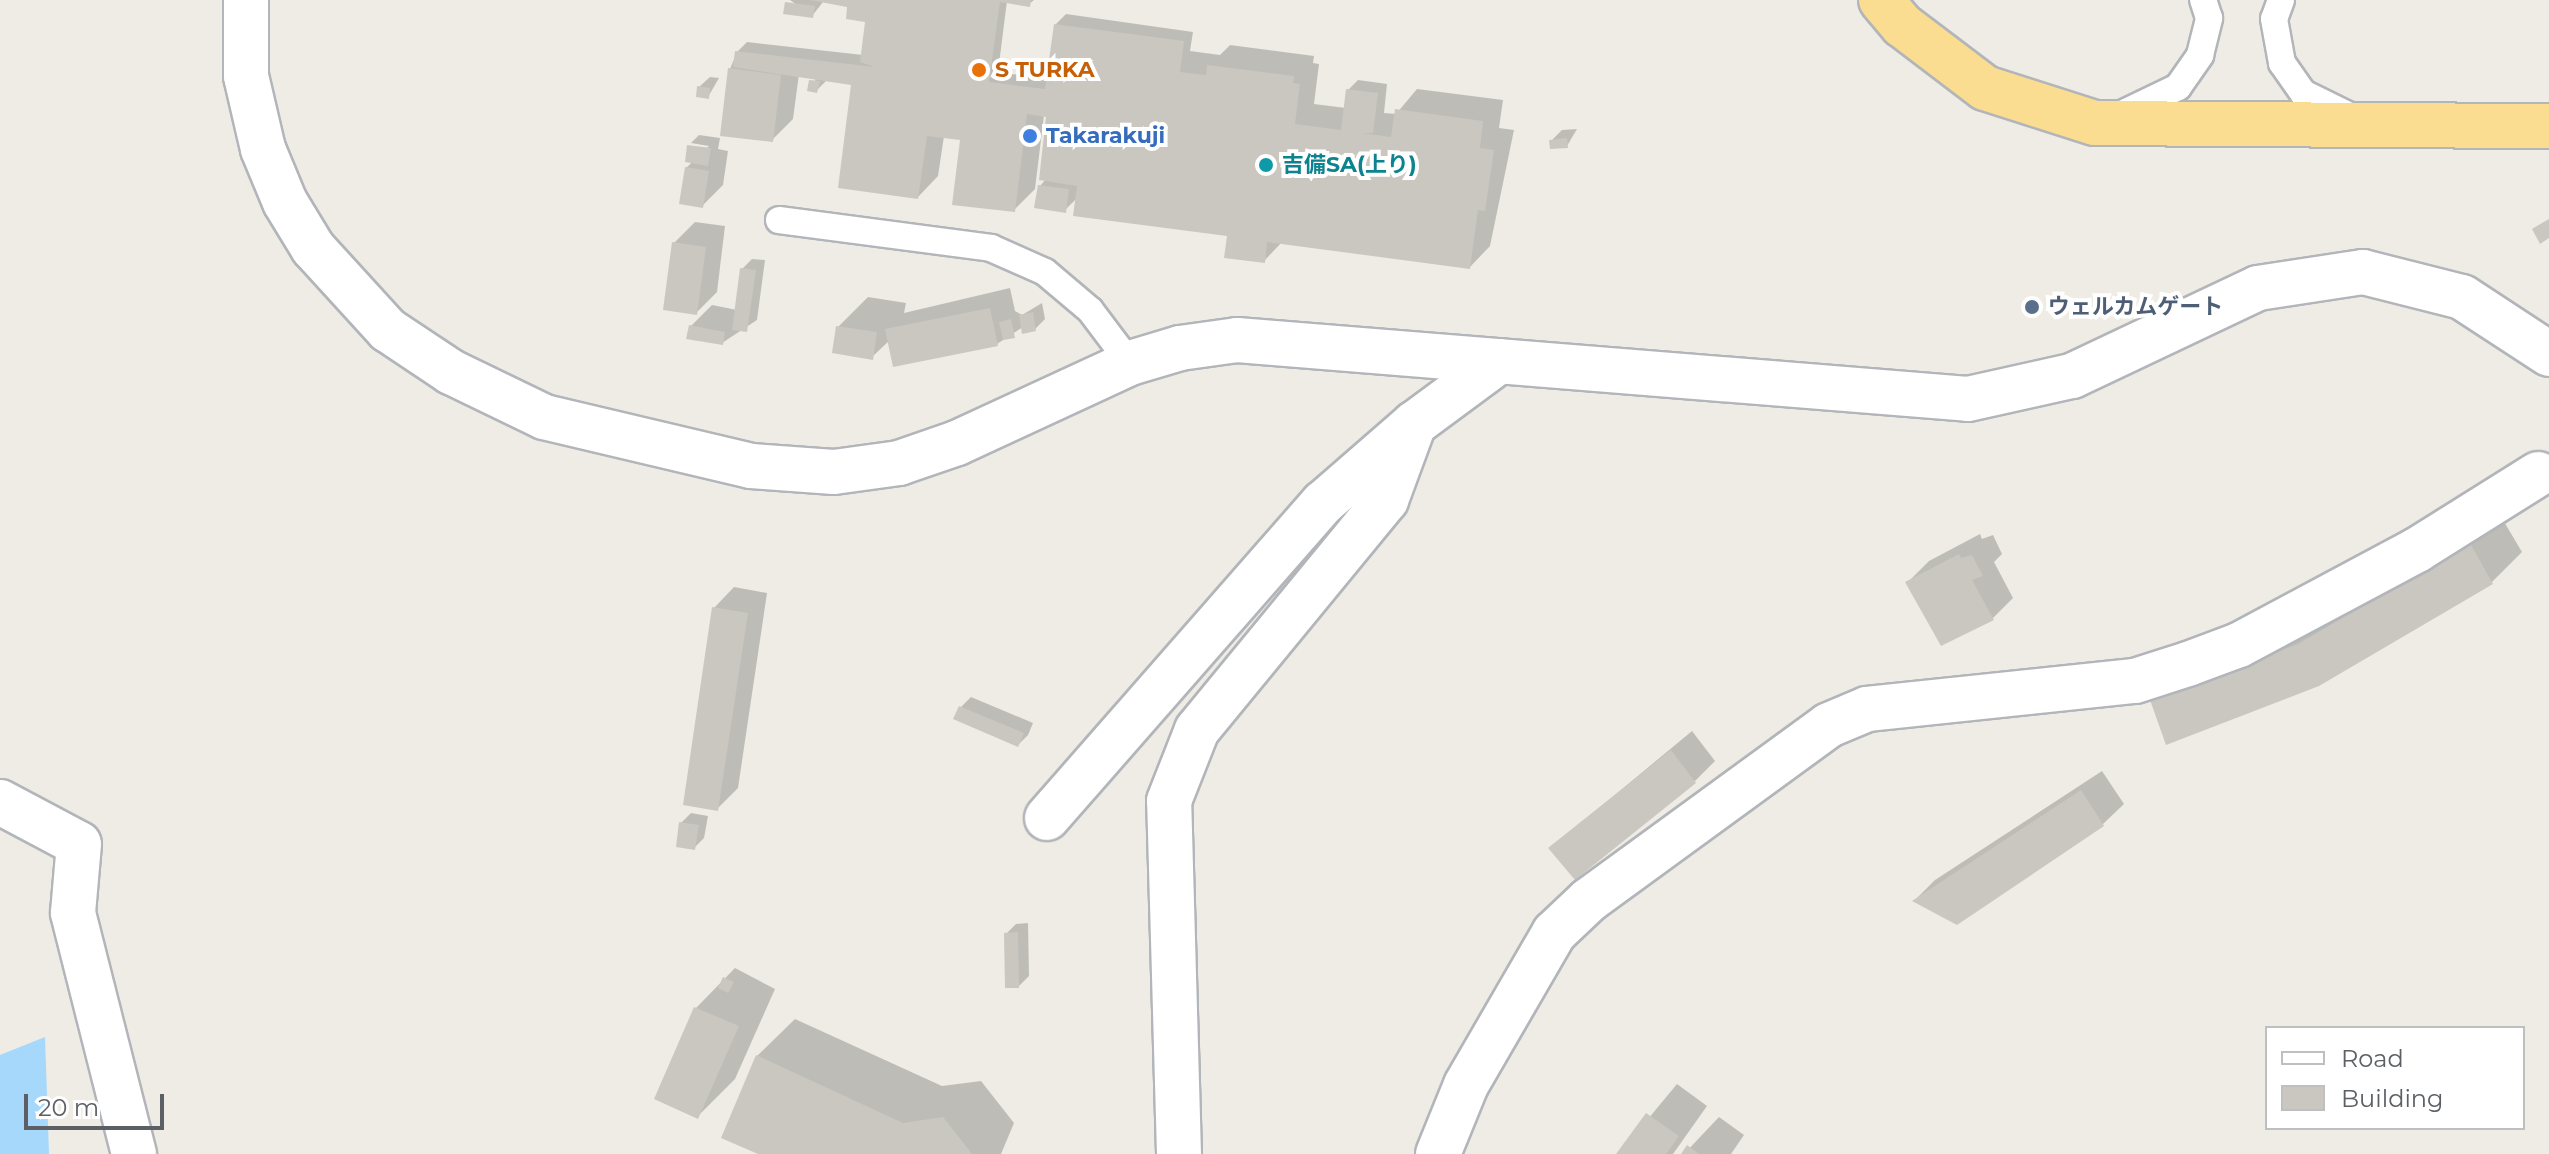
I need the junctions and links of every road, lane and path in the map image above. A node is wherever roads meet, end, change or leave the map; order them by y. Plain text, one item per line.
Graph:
1 (246, 0) edge
2 (1881, 0) edge
3 (2203, 0) edge
4 (2281, 0) edge
5 (2095, 123) junction
6 (2368, 125) junction
7 (2549, 126) edge
8 (779, 220) dead end
9 (2549, 354) edge
10 (1499, 361) junction
11 (1130, 363) junction
12 (1414, 424) junction
13 (2538, 474) dead end
14 (0, 802) edge
15 (1047, 818) dead end
16 (134, 1154) edge
17 (1179, 1154) edge
18 (1438, 1154) edge

1 - 11 street
2 - 5 highway
3 - 5 lane
4 - 6 lane
5 - 6 highway
6 - 7 highway
8 - 11 lane
9 - 10 street
10 - 11 street
10 - 12 street
12 - 15 street
12 - 17 street
13 - 18 street
14 - 16 street

